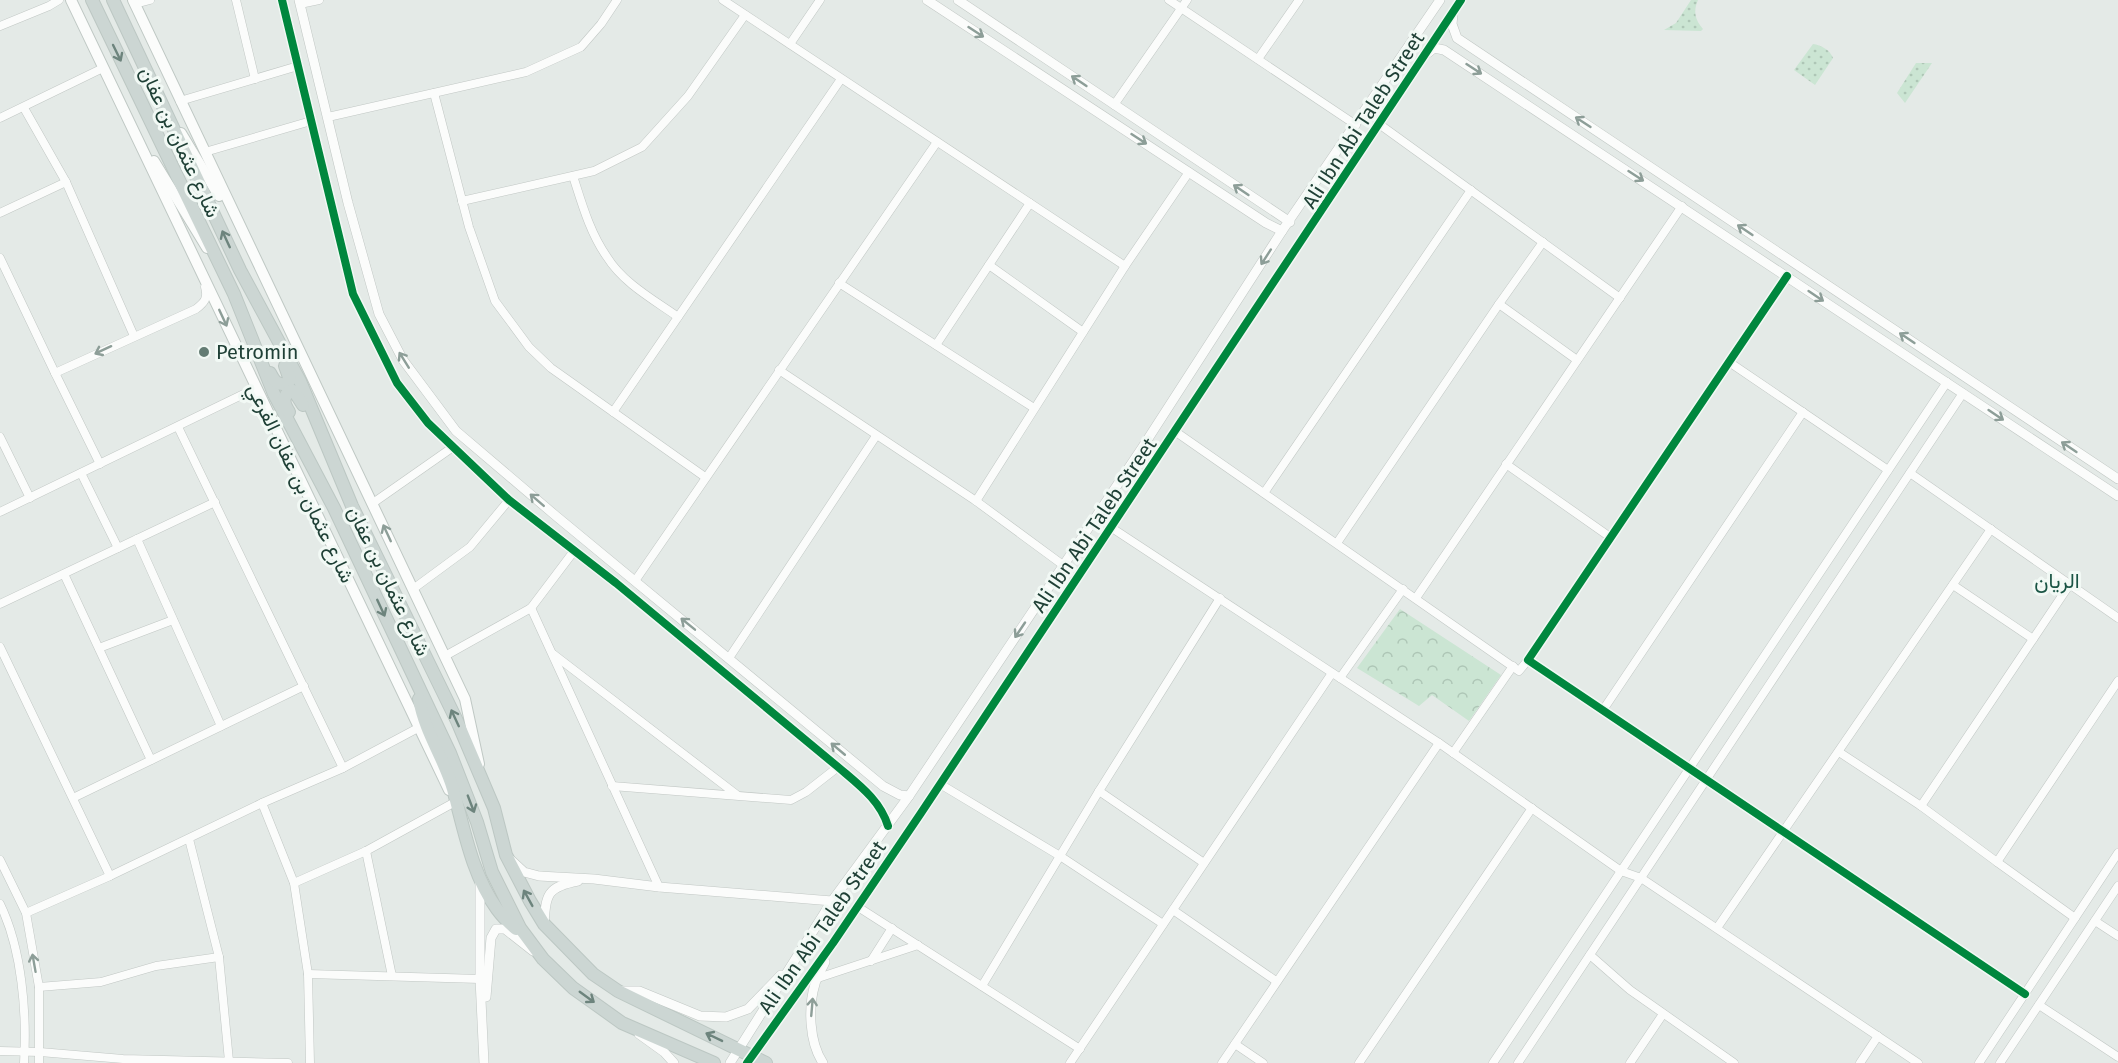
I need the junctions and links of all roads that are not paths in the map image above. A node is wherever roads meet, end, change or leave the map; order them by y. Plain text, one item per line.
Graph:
1 (59, 0) edge
2 (71, 0) edge
3 (92, 0) edge
4 (113, 0) edge
5 (150, 0) edge
6 (236, 0) edge
7 (282, 0) edge
8 (319, 0) edge
9 (617, 0) edge
10 (723, 0) edge
11 (820, 0) edge
12 (927, 0) edge
13 (1168, 0) edge
14 (1187, 0) edge
15 (1299, 0) edge
16 (1440, 0) edge
17 (1461, 0) edge
18 (961, 1) edge
19 (134, 2) edge
20 (299, 2) edge
21 (1182, 9) junction
22 (1453, 12) junction
23 (746, 15) junction
24 (0, 26) edge
25 (790, 44) junction
26 (1424, 56) junction
27 (1258, 60) junction
28 (298, 66) junction
29 (103, 68) junction
30 (255, 79) junction
31 (842, 79) junction
32 (434, 93) junction
33 (180, 101) junction
34 (163, 105) junction
35 (1114, 105) junction
36 (24, 108) junction
37 (328, 117) junction
38 (0, 118) edge
39 (127, 118) junction
40 (311, 121) junction
41 (1379, 124) junction
42 (1356, 125) junction
43 (937, 142) junction
44 (205, 152) junction
45 (1189, 172) junction
46 (573, 176) junction
47 (66, 182) junction
48 (1471, 190) junction
49 (462, 201) junction
50 (1030, 203) junction
51 (1682, 206) junction
52 (0, 213) edge
53 (1290, 222) junction
54 (1282, 231) junction
55 (1543, 242) junction
56 (0, 258) edge
57 (257, 261) junction
58 (989, 265) junction
59 (1125, 266) junction
60 (240, 270) junction
61 (202, 274) junction
62 (1787, 276) junction
63 (839, 283) junction
64 (234, 294) junction
65 (1620, 298) junction
66 (1499, 304) junction
67 (678, 317) junction
68 (1083, 332) junction
69 (134, 336) junction
70 (936, 345) junction
71 (1577, 360) junction
72 (1729, 362) junction
73 (779, 370) junction
74 (55, 374) junction
75 (1947, 382) junction
76 (256, 388) junction
77 (1963, 393) junction
78 (1034, 408) junction
79 (613, 412) junction
80 (1803, 412) junction
81 (178, 427) junction
82 (1176, 432) junction
83 (876, 436) junction
84 (0, 437) edge
85 (453, 447) junction
86 (100, 464) junction
87 (1506, 464) junction
88 (1888, 470) junction
89 (1910, 472) junction
90 (81, 473) junction
91 (705, 477) junction
92 (2118, 479) edge
93 (1264, 493) junction
94 (2118, 496) edge
95 (30, 498) junction
96 (509, 500) junction
97 (976, 501) junction
98 (215, 502) junction
99 (373, 503) junction
100 (352, 506) junction
101 (334, 508) junction
102 (0, 512) edge
103 (1112, 528) junction
104 (1991, 529) junction
105 (1610, 537) junction
106 (136, 539) junction
107 (1337, 543) junction
108 (118, 548) junction
109 (574, 551) junction
110 (1063, 565) junction
111 (64, 574) junction
112 (635, 581) junction
113 (2070, 584) junction
114 (1953, 585) junction
115 (413, 589) junction
116 (1403, 589) junction
117 (1220, 598) junction
118 (1416, 598) junction
119 (0, 604) edge
120 (531, 608) junction
121 (2118, 618) edge
122 (173, 620) junction
123 (2033, 639) junction
124 (0, 647) edge
125 (99, 648) junction
126 (551, 653) junction
127 (445, 656) junction
128 (729, 658) junction
129 (1528, 660) junction
130 (1513, 666) junction
131 (1332, 673) junction
132 (1340, 678) junction
133 (416, 681) junction
134 (2118, 681) edge
135 (304, 686) junction
136 (1603, 710) junction
137 (221, 726) junction
138 (418, 728) junction
139 (1439, 743) junction
140 (1839, 752) junction
141 (1453, 753) junction
142 (151, 760) junction
143 (838, 767) junction
144 (343, 768) junction
145 (1689, 769) junction
146 (1706, 780) junction
147 (483, 782) junction
148 (940, 784) junction
149 (612, 786) junction
150 (884, 786) junction
151 (1099, 791) junction
152 (738, 796) junction
153 (909, 796) junction
154 (73, 798) junction
155 (873, 798) junction
156 (455, 802) junction
157 (262, 804) junction
158 (1921, 806) junction
159 (1532, 808) junction
160 (888, 826) junction
161 (1784, 832) junction
162 (189, 839) junction
163 (366, 851) junction
164 (2118, 853) edge
165 (506, 855) junction
166 (1060, 856) junction
167 (0, 860) edge
168 (1997, 862) junction
169 (1204, 863) junction
170 (1621, 871) junction
171 (110, 876) junction
172 (1641, 878) junction
173 (480, 879) junction
174 (594, 879) junction
175 (294, 883) junction
176 (2118, 886) edge
177 (658, 887) junction
178 (832, 901) junction
179 (0, 904) edge
180 (858, 907) junction
181 (1173, 910) junction
182 (26, 913) junction
183 (2075, 918) junction
184 (2095, 921) junction
185 (544, 924) junction
186 (1164, 924) junction
187 (892, 928) junction
188 (1717, 928) junction
189 (2118, 936) edge
190 (833, 944) junction
191 (918, 945) junction
192 (802, 951) junction
193 (1590, 955) junction
194 (219, 957) junction
195 (543, 959) junction
196 (871, 960) junction
197 (308, 974) junction
198 (392, 976) junction
199 (818, 978) junction
200 (480, 979) junction
201 (1276, 981) junction
202 (982, 986) junction
203 (39, 987) junction
204 (618, 991) junction
205 (2025, 994) junction
206 (2039, 1005) junction
207 (1664, 1014) junction
208 (622, 1023) junction
209 (484, 1027) junction
210 (1878, 1036) junction
211 (1235, 1044) junction
212 (1080, 1049) junction
213 (739, 1050) junction
214 (0, 1051) edge
215 (24, 1051) junction
216 (40, 1052) junction
217 (2118, 1057) edge
218 (750, 1059) edge
219 (123, 1061) edge
220 (229, 1061) junction
221 (24, 1063) edge
222 (39, 1063) edge
223 (288, 1063) edge
224 (310, 1063) edge
225 (484, 1063) edge
226 (674, 1063) edge
227 (714, 1063) edge
228 (729, 1063) edge
229 (766, 1063) edge
230 (823, 1063) edge
231 (1070, 1063) edge
232 (1222, 1063) edge
233 (1263, 1063) edge
234 (1359, 1063) edge
235 (1493, 1063) edge
236 (1518, 1063) edge
237 (1630, 1063) edge
238 (1734, 1063) edge
239 (1860, 1063) edge
240 (1918, 1063) edge
241 (1979, 1063) edge
242 (2000, 1063) edge

1 - 24 street
2 - 29 main road, شارع عثمان بن عفان الفرعي
3 -> 64 main road, شارع عثمان بن عفان
4 - 34 main road, شارع عثمان بن عفان
5 - 19 street
6 - 30 street
7 - 28 street
8 - 20 street
9 - 32 street
10 - 23 street
11 - 25 street
12 -> 45 street
13 - 21 street
14 - 21 street
15 - 27 street
16 - 42 street, Ali Ibn Abi Taleb Street
17 - 22 street, Ali Ibn Abi Taleb Street
35 -> 18 street
19 - 33 main road
20 - 37 street
21 - 27 street
21 - 35 street
22 - 26 street, Ali Ibn Abi Taleb Street
92 -> 22 street
23 - 25 street
23 - 46 street
25 - 31 street
26 - 41 street, Ali Ibn Abi Taleb Street
26 -> 51 street
27 - 42 street
28 - 30 street
28 - 40 street
29 - 36 street
29 - 39 main road, شارع عثمان بن عفان الفرعي
30 - 33 street
31 - 43 street
31 - 67 street
32 - 37 street
32 - 49 street
33 - 44 main road
34 - 57 main road
60 -> 34 main road, شارع عثمان بن عفان
53 -> 35 street
36 - 38 street
36 - 47 street
112 -> 37 street
39 - 61 main road, شارع عثمان بن عفان الفرعي
39 - 64 main road
40 - 44 street
40 - 85 street
41 - 48 street
41 - 82 street, Ali Ibn Abi Taleb Street
42 - 53 street, Ali Ibn Abi Taleb Street
43 - 50 street
43 - 63 street
44 - 57 main road
45 - 54 street
45 - 59 street
46 - 49 street
46 - 67 street
47 - 52 street
47 - 69 street
48 - 55 street
48 - 93 street
49 - 79 street
50 - 58 street
50 - 59 street
51 - 62 street
51 - 65 street
53 - 54 street, Ali Ibn Abi Taleb Street
54 -> 110 street, Ali Ibn Abi Taleb Street
55 - 65 street
55 - 66 street
56 - 74 street
57 - 99 main road
58 - 68 street
58 - 70 street
59 - 68 street
60 - 64 main road
60 - 100 main road, شارع عثمان بن عفان
61 - 69 street
61 -> 76 main road, شارع عثمان بن عفان الفرعي
62 - 72 street
62 -> 75 street
63 - 70 street
63 - 73 street
64 - 101 main road, شارع عثمان بن عفان
65 - 71 street
66 - 71 street
66 - 107 street
67 - 79 street
68 - 78 street
69 -> 74 street
70 - 78 street
71 - 87 street
72 - 80 street
72 - 105 street
73 - 83 street
73 - 91 street
74 - 86 street
75 - 77 street
75 - 88 street
76 - 81 street
76 - 138 main road, شارع عثمان بن عفان الفرعي
77 - 89 street
77 -> 94 street
78 - 97 street
79 - 91 street
80 - 88 street
80 - 136 street
81 - 86 street
81 - 98 street
82 - 93 street
82 - 103 street, Ali Ibn Abi Taleb Street
83 - 97 street
83 - 128 street
84 - 95 street
85 - 96 street
85 - 99 street
86 - 90 street
87 - 105 street
87 - 118 street
88 - 145 street
89 - 104 street
89 - 146 street
90 - 95 street
90 - 108 street
91 - 112 street
93 - 107 street
95 - 102 street
96 - 109 street
96 - 115 street
97 - 110 street
98 - 106 street
98 - 135 street
115 -> 99 main road
100 - 101 main road
147 -> 100 main road, شارع عثمان بن عفان
101 -> 133 main road, شارع عثمان بن عفان
103 - 117 street
103 - 148 street, Ali Ibn Abi Taleb Street
104 - 113 street
104 - 114 street
105 - 129 street
106 - 108 street
106 - 122 street
107 - 116 street
108 - 111 street
109 - 120 street
109 - 143 street
110 -> 153 street, Ali Ibn Abi Taleb Street
111 - 119 street
111 - 125 street
128 -> 112 street
113 - 121 street
113 - 123 street
114 - 123 street
114 - 140 street
115 - 127 main road
116 - 118 street
116 - 132 street
117 - 131 street
117 - 151 street
118 - 130 street
120 - 126 street
120 - 127 street
122 - 125 street
122 - 137 street
123 - 158 street
124 - 154 street
125 - 142 street
126 - 149 street
126 - 152 street
127 - 147 main road
150 -> 128 street
129 - 130 street
129 - 136 street
130 - 141 street
131 - 132 street
131 - 169 street
132 - 139 street
133 - 156 main road
133 -> 195 main road, شارع عثمان بن عفان
134 - 168 street
135 - 137 street
135 - 144 street
136 - 145 street
137 - 142 street
138 - 144 street
138 - 156 main road, شارع عثمان بن عفان الفرعي
139 - 141 street
139 - 201 street
140 - 158 street
140 - 161 street
141 - 159 street
142 - 154 street
143 - 152 street
143 - 155 street
144 - 157 street
145 - 146 street
145 - 170 street
146 - 161 street
146 - 172 street
147 - 165 main road, شارع عثمان بن عفان
148 - 166 street
148 - 180 street, Ali Ibn Abi Taleb Street
149 - 152 street
149 - 177 street
150 - 153 street
150 - 155 street
151 - 166 street
151 - 169 street
153 - 160 street, Ali Ibn Abi Taleb Street
154 - 171 street
155 - 160 street
156 - 163 street
156 - 173 main road
157 - 162 street
157 - 175 street
158 - 168 street
159 - 170 street
159 - 234 street
160 - 178 street, Ali Ibn Abi Taleb Street
161 - 188 street
161 - 205 street
162 - 171 street
162 - 194 street
163 - 175 street
163 - 198 street
164 - 183 street
165 - 174 street
185 -> 165 main road, شارع عثمان بن عفان
166 - 186 street
166 - 202 street
167 - 182 street
168 - 183 street
169 - 181 street
170 - 172 street
170 - 235 street
171 - 182 street
172 - 188 street
172 - 193 street
173 - 195 main road
173 - 200 street
174 - 177 street
174 - 185 street
175 - 197 street
176 - 184 street
177 - 178 street
178 - 192 street, Ali Ibn Abi Taleb Street
179 - 215 street
180 - 187 street
180 - 190 street, Ali Ibn Abi Taleb Street
181 - 186 street
181 - 201 street
203 -> 182 street
183 - 205 street
184 - 189 street
184 - 206 street
185 - 204 main road, شارع عثمان بن عفان
186 - 212 street
187 - 191 street
187 - 196 street
188 - 210 street
190 - 199 street
190 - 218 street, Ali Ibn Abi Taleb Street
191 - 196 street
191 - 202 street
192 - 204 street
192 - 213 street
193 - 207 street
193 - 236 street
194 - 203 street
194 - 220 street
195 -> 208 main road, شارع عثمان بن عفان
195 - 209 street
196 - 199 street
197 - 198 street
197 - 224 street
198 - 200 street
230 -> 199 street
200 - 209 street
201 - 211 street
202 - 212 street
203 - 216 street
213 -> 204 main road, شارع عثمان بن عفان
205 - 241 street
206 - 217 street
206 - 242 street
207 - 237 street
207 - 238 street
208 - 226 street
208 - 227 main road, شارع عثمان بن عفان
209 - 225 street
210 - 239 street
210 - 240 street
211 - 232 street
211 - 233 street
212 - 231 street
213 - 218 main road, شارع عثمان بن عفان
213 - 228 street
214 - 215 street
215 - 216 street
215 - 221 street
216 - 219 street
216 - 222 street
218 - 229 main road, شارع عثمان بن عفان
219 - 220 street
220 - 223 street

